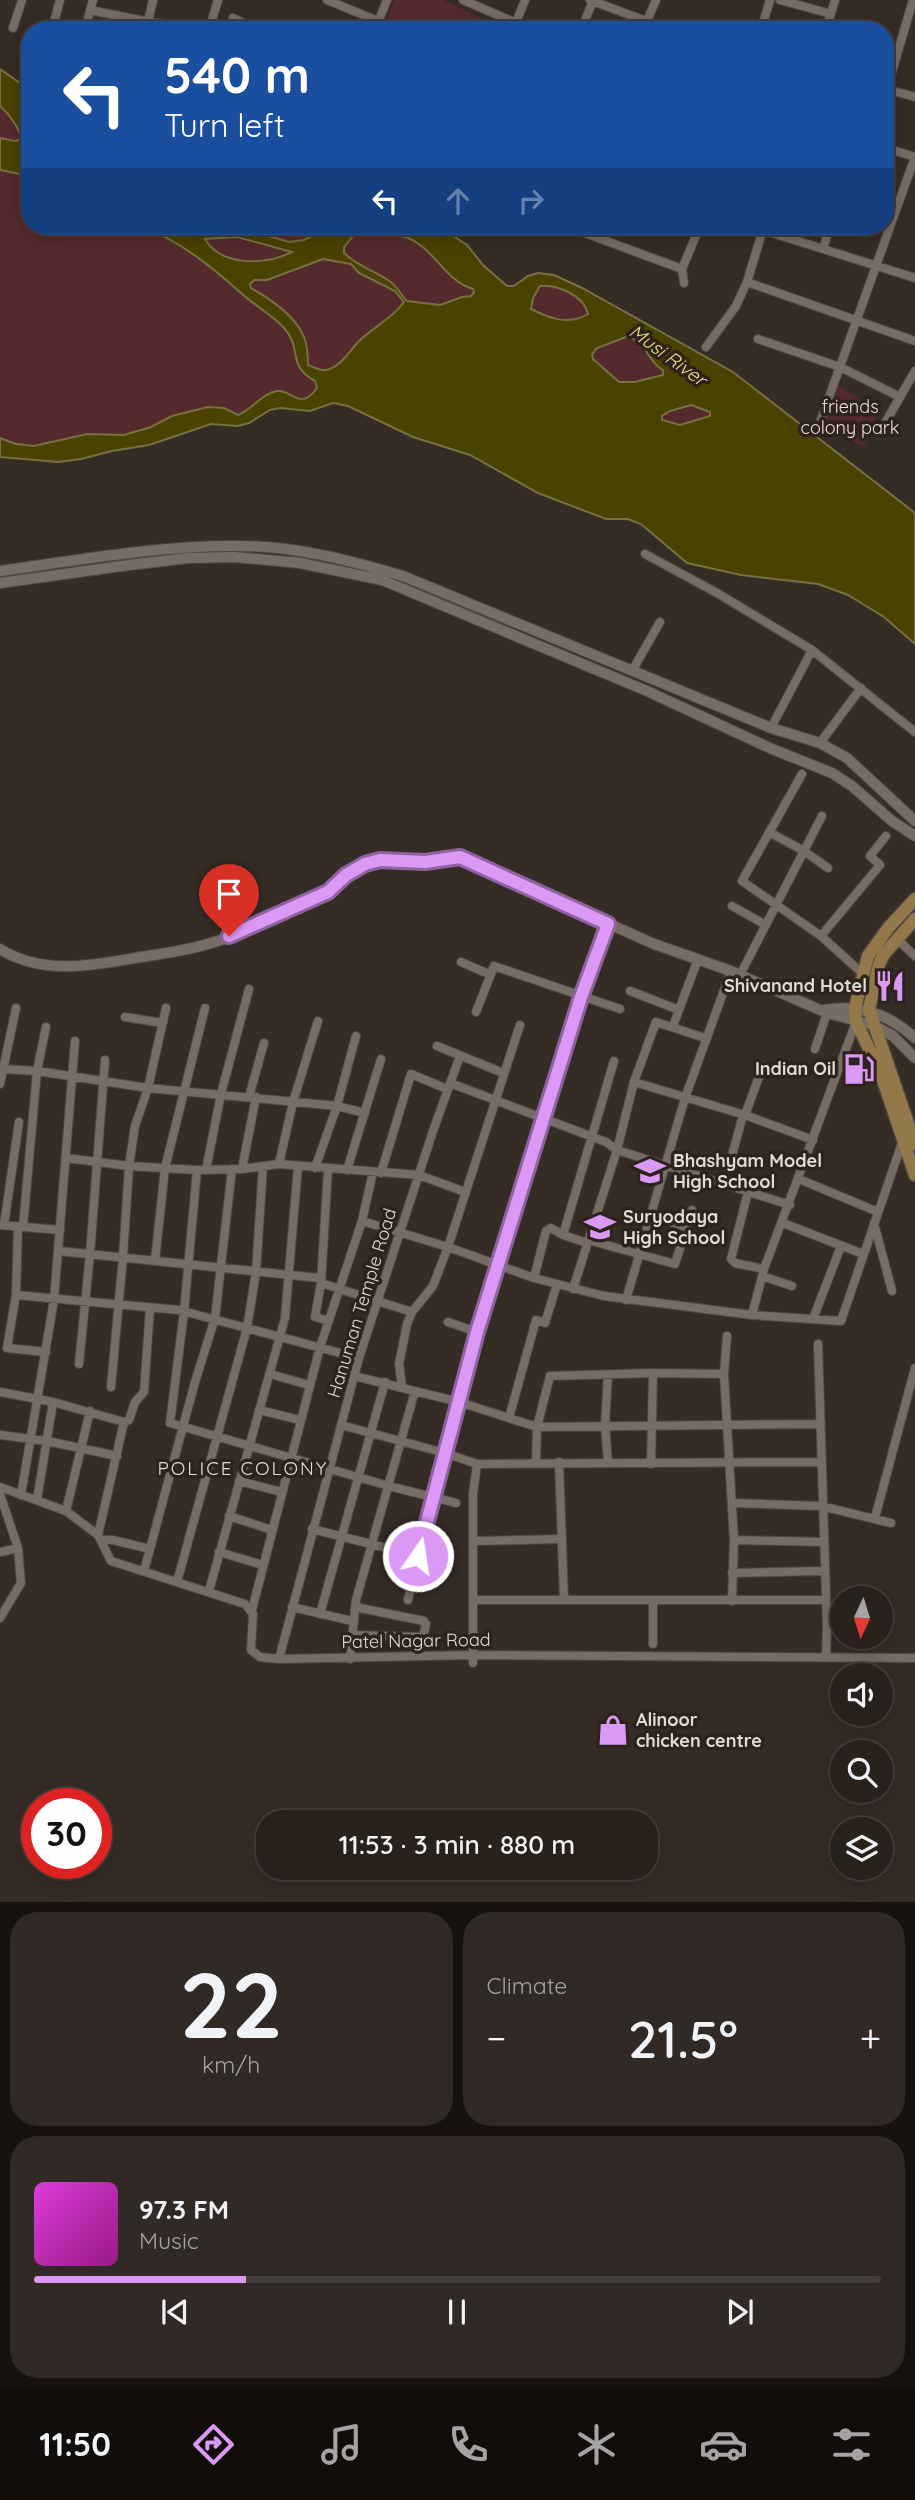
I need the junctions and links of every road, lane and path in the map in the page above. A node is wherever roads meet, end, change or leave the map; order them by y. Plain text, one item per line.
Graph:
1 (22, 0) edge
2 (60, 0) edge
3 (93, 0) edge
4 (153, 0) edge
5 (218, 0) edge
6 (327, 0) edge
7 (387, 0) edge
8 (463, 0) edge
9 (525, 0) edge
10 (656, 0) edge
11 (771, 0) edge
12 (780, 0) edge
13 (835, 0) edge
14 (914, 0) edge
15 (591, 1) edge
16 (90, 10) junction
17 (831, 14) junction
18 (233, 18) dead end
19 (54, 21) edge
20 (87, 21) edge
21 (130, 21) edge
22 (149, 21) edge
23 (211, 21) edge
24 (239, 21) edge
25 (367, 21) edge
26 (378, 21) edge
27 (504, 21) edge
28 (516, 21) edge
29 (583, 21) edge
30 (648, 21) joint
31 (764, 21) edge
32 (829, 21) edge
33 (13, 28) dead end
34 (894, 64) edge
35 (894, 91) edge
36 (915, 97) edge
37 (894, 150) edge
38 (915, 157) edge
39 (894, 215) edge
40 (603, 235) edge
41 (696, 235) edge
42 (762, 235) edge
43 (784, 235) edge
44 (827, 235) edge
45 (887, 235) edge
46 (823, 249) junction
47 (876, 265) junction
48 (681, 269) junction
49 (915, 278) edge
50 (747, 282) junction
51 (684, 283) dead end
52 (856, 320) junction
53 (758, 339) dead end
54 (915, 341) edge
55 (706, 347) dead end
56 (840, 367) junction
57 (915, 371) edge
58 (900, 397) junction
59 (884, 425) dead end
60 (818, 428) dead end
61 (645, 554) dead end
62 (0, 571) edge
63 (0, 583) edge
64 (660, 622) dead end
65 (812, 650) junction
66 (632, 671) junction
67 (861, 688) junction
68 (771, 728) junction
69 (915, 732) edge
70 (820, 743) junction
71 (802, 774) dead end
72 (822, 816) dead end
73 (915, 821) edge
74 (769, 832) junction
75 (886, 836) dead end
76 (915, 836) edge
77 (804, 851) junction
78 (828, 868) dead end
79 (915, 899) edge
80 (777, 903) junction
81 (732, 906) dead end
82 (915, 919) edge
83 (608, 924) junction
84 (766, 925) junction
85 (821, 936) junction
86 (897, 939) junction
87 (0, 949) edge
88 (915, 956) edge
89 (698, 959) junction
90 (461, 962) dead end
91 (735, 973) junction
92 (862, 973) junction
93 (489, 974) junction
94 (249, 989) dead end
95 (630, 991) dead end
96 (581, 997) junction
97 (16, 1008) dead end
98 (166, 1008) dead end
99 (205, 1008) dead end
100 (862, 1008) junction
101 (620, 1009) dead end
102 (679, 1010) junction
103 (826, 1011) junction
104 (476, 1012) dead end
105 (125, 1017) dead end
106 (318, 1021) dead end
107 (856, 1022) junction
108 (163, 1023) junction
109 (520, 1025) dead end
110 (873, 1025) junction
111 (673, 1026) junction
112 (46, 1027) dead end
113 (356, 1036) dead end
114 (705, 1038) junction
115 (915, 1038) edge
116 (75, 1041) dead end
117 (264, 1043) dead end
118 (437, 1046) dead end
119 (815, 1049) dead end
120 (460, 1056) junction
121 (915, 1058) edge
122 (104, 1059) dead end
123 (381, 1059) dead end
124 (614, 1061) dead end
125 (763, 1066) dead end
126 (3, 1069) junction
127 (37, 1071) junction
128 (503, 1073) junction
129 (73, 1076) junction
130 (103, 1081) junction
131 (634, 1082) junction
132 (0, 1084) edge
133 (449, 1086) junction
134 (148, 1088) junction
135 (183, 1091) junction
136 (221, 1094) junction
137 (252, 1097) junction
138 (685, 1097) junction
139 (495, 1099) junction
140 (293, 1102) junction
141 (337, 1106) junction
142 (365, 1113) junction
143 (744, 1115) junction
144 (544, 1120) junction
145 (19, 1122) dead end
146 (590, 1136) junction
147 (813, 1140) junction
148 (909, 1141) edge
149 (617, 1150) junction
150 (66, 1158) junction
151 (731, 1159) dead end
152 (98, 1162) junction
153 (279, 1164) junction
154 (666, 1165) junction
155 (129, 1166) junction
156 (264, 1166) junction
157 (298, 1166) junction
158 (165, 1168) junction
159 (315, 1168) junction
160 (232, 1169) junction
161 (242, 1169) junction
162 (328, 1169) junction
163 (201, 1170) junction
164 (347, 1170) junction
165 (377, 1172) junction
166 (419, 1175) junction
167 (915, 1175) edge
168 (799, 1179) junction
169 (465, 1192) junction
170 (748, 1192) junction
171 (790, 1205) junction
172 (692, 1210) dead end
173 (878, 1212) junction
174 (650, 1216) junction
175 (362, 1221) junction
176 (783, 1223) junction
177 (874, 1223) junction
178 (2, 1225) edge
179 (21, 1227) junction
180 (687, 1227) junction
181 (60, 1230) junction
182 (401, 1233) junction
183 (563, 1236) junction
184 (587, 1242) junction
185 (841, 1246) junction
186 (448, 1247) junction
187 (59, 1251) junction
188 (639, 1253) junction
189 (90, 1254) junction
190 (863, 1254) junction
191 (123, 1257) junction
192 (155, 1261) junction
193 (188, 1264) junction
194 (498, 1264) junction
195 (221, 1268) junction
196 (256, 1272) junction
197 (763, 1273) junction
198 (287, 1274) junction
199 (534, 1278) junction
200 (320, 1280) junction
201 (557, 1284) junction
202 (792, 1286) dead end
203 (340, 1289) junction
204 (573, 1289) junction
205 (892, 1291) dead end
206 (16, 1295) junction
207 (54, 1300) junction
208 (626, 1300) junction
209 (377, 1301) junction
210 (86, 1302) junction
211 (118, 1305) junction
212 (150, 1308) junction
213 (184, 1311) junction
214 (412, 1312) junction
215 (752, 1315) junction
216 (215, 1318) junction
217 (813, 1319) junction
218 (329, 1321) junction
219 (448, 1322) dead end
220 (247, 1328) junction
221 (477, 1332) junction
222 (280, 1336) junction
223 (727, 1336) dead end
224 (818, 1344) dead end
225 (3, 1347) edge
226 (320, 1347) junction
227 (46, 1352) junction
228 (359, 1358) junction
229 (79, 1364) dead end
230 (915, 1368) edge
231 (653, 1373) junction
232 (270, 1374) junction
233 (724, 1374) junction
234 (608, 1375) junction
235 (354, 1376) junction
236 (385, 1382) junction
237 (309, 1385) junction
238 (111, 1387) dead end
239 (402, 1387) junction
240 (415, 1391) junction
241 (0, 1392) edge
242 (36, 1399) junction
243 (53, 1402) junction
244 (459, 1402) junction
245 (259, 1410) junction
246 (90, 1411) junction
247 (509, 1418) junction
248 (300, 1420) junction
249 (124, 1422) junction
250 (821, 1424) junction
251 (341, 1425) junction
252 (606, 1425) junction
253 (652, 1425) junction
254 (728, 1426) junction
255 (183, 1427) junction
256 (537, 1427) junction
257 (370, 1433) junction
258 (0, 1435) edge
259 (215, 1437) junction
260 (30, 1439) junction
261 (47, 1441) junction
262 (402, 1441) junction
263 (249, 1445) junction
264 (79, 1449) junction
265 (445, 1453) junction
266 (117, 1456) junction
267 (291, 1457) junction
268 (536, 1462) junction
269 (559, 1462) junction
270 (822, 1462) junction
271 (608, 1463) junction
272 (477, 1464) junction
273 (651, 1464) junction
274 (731, 1464) junction
275 (330, 1469) junction
276 (358, 1477) junction
277 (239, 1481) junction
278 (389, 1486) junction
279 (0, 1488) edge
280 (282, 1492) junction
281 (0, 1494) edge
282 (21, 1495) junction
283 (432, 1497) junction
284 (37, 1500) junction
285 (456, 1503) dead end
286 (732, 1503) junction
287 (821, 1506) junction
288 (66, 1511) junction
289 (229, 1516) junction
290 (875, 1518) junction
291 (891, 1523) dead end
292 (312, 1528) junction
293 (272, 1530) junction
294 (342, 1536) junction
295 (100, 1537) junction
296 (562, 1539) junction
297 (734, 1540) junction
298 (473, 1541) junction
299 (824, 1542) junction
300 (373, 1543) junction
301 (18, 1548) junction
302 (150, 1549) junction
303 (0, 1552) edge
304 (219, 1552) junction
305 (418, 1556) junction
306 (263, 1565) junction
307 (144, 1571) junction
308 (824, 1571) junction
309 (732, 1573) junction
310 (177, 1582) junction
311 (209, 1591) junction
312 (564, 1599) junction
313 (408, 1600) dead end
314 (473, 1600) junction
315 (653, 1600) junction
316 (826, 1600) junction
317 (732, 1601) junction
318 (292, 1607) junction
319 (355, 1607) junction
320 (252, 1610) junction
321 (320, 1614) junction
322 (0, 1618) edge
323 (352, 1621) junction
324 (351, 1635) junction
325 (653, 1644) dead end
326 (826, 1656) junction
327 (915, 1658) edge
328 (279, 1659) junction
329 (350, 1659) junction
330 (472, 1659) junction

1 - 33 street
2 - 19 street
3 - 16 street
4 - 22 street
5 - 23 street
6 - 25 street
7 - 26 street
8 - 27 street
9 - 28 street
10 - 30 street
11 - 31 street
12 - 17 street
13 - 17 street
14 - 34 street
15 - 29 street
15 - 30 street
16 - 20 street
16 - 21 street
17 - 32 street
18 - 24 street
35 - 36 street
37 - 38 street
38 - 39 street
40 - 48 street
41 - 48 street
42 - 50 street
43 - 46 street
44 - 46 street
45 - 47 street
46 - 47 street
47 - 49 street
47 - 52 street
48 - 51 street
50 - 52 street
50 - 55 street
52 - 54 street
52 - 56 street
53 - 56 street
56 - 58 street
56 - 60 street
57 - 58 street
58 - 59 street
61 - 65 street
62 - 66 street
63 - 76 street
64 - 66 street
65 - 67 street
65 - 68 street
66 - 68 street
67 - 69 street
67 - 70 street
68 - 70 street
70 - 73 street
71 - 74 street
72 - 77 street
74 - 77 street
74 - 80 street
75 - 85 street
77 - 78 street
77 - 80 street
79 - 92 main road
80 - 84 street
80 - 85 street
81 - 84 street
82 - 86 main road
83 - 87 street
83 - 89 street
83 - 96 street
84 - 91 street
85 - 92 street
86 - 88 street
86 - 100 main road
89 - 91 street
89 - 102 street
90 - 93 street
91 - 103 street
91 - 114 street
92 - 100 main road
93 - 96 street
93 - 104 street
94 - 136 street
95 - 102 street
96 - 101 street
96 - 144 street
97 - 126 street
98 - 108 street
99 - 135 street
100 - 103 street
100 - 107 main road
100 - 110 main road
100 - 115 street
102 - 111 street
103 - 107 street
103 - 119 street
105 - 108 street
106 - 140 street
107 - 110 street
107 - 147 street
107 - 148 main road
108 - 134 street
109 - 128 street
110 - 121 street
110 - 148 main road
111 - 114 street
111 - 131 street
112 - 127 street
113 - 141 street
114 - 138 street
116 - 129 street
117 - 137 street
118 - 120 street
120 - 128 street
120 - 133 street, Hanuman Temple Road
122 - 130 street
123 - 142 street
124 - 146 street
125 - 143 street
126 - 127 street
126 - 132 street
127 - 129 street
127 - 179 street
128 - 139 street
129 - 130 street
129 - 150 street
130 - 134 street
130 - 152 street
131 - 138 street
131 - 149 street
133 - 139 street
133 - 165 street
133 - 166 street, Hanuman Temple Road
134 - 135 street
134 - 155 street
135 - 136 street
135 - 158 street
136 - 137 street
136 - 163 street
137 - 140 street
137 - 161 street
138 - 143 street
138 - 154 street
139 - 144 street
139 - 169 street
140 - 141 street
140 - 153 street
141 - 142 street
141 - 159 street
142 - 164 street
143 - 147 street
143 - 151 street
144 - 146 street
144 - 194 street
145 - 178 street
146 - 149 street
146 - 183 street
147 - 168 street
148 - 167 main road
148 - 173 street
149 - 154 street
149 - 184 street
150 - 152 street
150 - 181 street
152 - 155 street
152 - 189 street
153 - 156 street
153 - 157 street
154 - 170 street
154 - 174 street
155 - 158 street
155 - 191 street
156 - 161 street
156 - 196 street
157 - 159 street
157 - 198 street
158 - 163 street
158 - 192 street
159 - 162 street
160 - 161 street
160 - 163 street
160 - 195 street
162 - 164 street
162 - 200 street
163 - 193 street
164 - 165 street
165 - 166 street
165 - 175 street
166 - 169 street
166 - 182 street, Hanuman Temple Road
168 - 171 street
168 - 173 street
169 - 186 street
170 - 171 street
170 - 197 street
171 - 176 street
172 - 180 street
173 - 177 street
174 - 180 street
174 - 188 street
175 - 182 street
175 - 203 street
176 - 185 street
176 - 197 street
177 - 190 street
177 - 205 street
178 - 179 street
179 - 181 street
179 - 206 street
180 - 188 street
181 - 187 street
182 - 186 street
182 - 209 street, Hanuman Temple Road
183 - 184 street
183 - 199 street
184 - 188 street
184 - 204 street
185 - 190 street
185 - 217 street
186 - 194 street
186 - 214 street
187 - 189 street
187 - 207 street
188 - 208 street
189 - 191 street
189 - 210 street
190 - 217 street
191 - 192 street
191 - 211 street
192 - 193 street
193 - 195 street
193 - 213 street
194 - 199 street
194 - 221 street
195 - 196 street
195 - 216 street
196 - 198 street
196 - 220 street
197 - 202 street
197 - 215 street
198 - 200 street
198 - 222 street
199 - 201 street
200 - 203 street
200 - 218 street
201 - 204 street
201 - 247 street
203 - 209 street
203 - 218 street
204 - 208 street
206 - 207 street
206 - 225 street
207 - 210 street
207 - 227 street
208 - 215 street
209 - 214 street
209 - 228 street, Hanuman Temple Road
210 - 211 street
210 - 229 street
211 - 212 street
211 - 238 street
212 - 213 street
212 - 249 street
213 - 216 street
213 - 255 street
214 - 239 street
215 - 217 street
216 - 220 street
216 - 255 street
218 - 226 street
219 - 221 street
220 - 222 street
220 - 259 street
221 - 244 street
222 - 226 street
222 - 232 street
223 - 233 street
224 - 250 street
225 - 227 street
226 - 228 street
226 - 237 street
227 - 242 street
228 - 235 street, Hanuman Temple Road
230 - 290 street
231 - 233 street
231 - 234 street
231 - 253 street
232 - 237 street
232 - 245 street
233 - 254 street
234 - 252 street
234 - 256 street
235 - 236 street
235 - 251 street, Hanuman Temple Road
236 - 239 street
236 - 257 street
237 - 248 street
239 - 240 street
240 - 244 street
240 - 262 street
241 - 242 street
242 - 243 street
242 - 260 street
243 - 246 street
243 - 261 street
244 - 247 street
244 - 265 street
245 - 248 street
245 - 263 street
246 - 249 street
246 - 264 street
247 - 256 street
248 - 267 street
249 - 266 street
250 - 254 street
250 - 270 street
251 - 257 street
251 - 275 street, Hanuman Temple Road
252 - 253 street
252 - 256 street
252 - 271 street
253 - 254 street
253 - 273 street
254 - 274 street
255 - 259 street
255 - 302 street
256 - 268 street
257 - 262 street
257 - 276 street
258 - 260 street
259 - 263 street
259 - 310 street
260 - 261 street
260 - 282 street
261 - 264 street
261 - 284 street
262 - 265 street
262 - 278 street
263 - 267 street
263 - 277 street
264 - 266 street
264 - 288 street
265 - 272 street
265 - 283 street
266 - 295 street
267 - 275 street
267 - 280 street
268 - 269 street
268 - 272 street
269 - 271 street
269 - 296 street
270 - 274 street
270 - 287 street
271 - 273 street
272 - 298 street
273 - 274 street
274 - 286 street
275 - 276 street
275 - 292 street, Hanuman Temple Road
276 - 278 street
276 - 294 street
277 - 280 street
277 - 289 street
278 - 283 street
278 - 300 street
279 - 282 street
280 - 293 street
281 - 301 street
282 - 284 street
283 - 285 street
283 - 305 street
284 - 288 street
286 - 287 street
286 - 297 street
287 - 290 street
287 - 299 street
288 - 295 street
289 - 293 street
289 - 304 street
290 - 291 street
292 - 294 street
292 - 318 street, Hanuman Temple Road
293 - 306 street
294 - 300 street
294 - 321 street
295 - 302 street
295 - 307 street
296 - 298 street
296 - 312 street
297 - 299 street
297 - 309 street
298 - 314 street
299 - 308 street
300 - 305 street
300 - 319 street
301 - 303 street
301 - 322 street
302 - 307 street
304 - 306 street
304 - 311 street
305 - 313 street
306 - 320 street
307 - 310 street
308 - 309 street
308 - 316 street
309 - 317 street
310 - 311 street
311 - 320 street
312 - 314 street
312 - 315 street
314 - 330 street
315 - 317 street
315 - 325 street
316 - 317 street
316 - 326 street
318 - 321 street
318 - 328 street, Hanuman Temple Road
319 - 323 street
319 - 324 street
320 - 328 street, Patel Nagar Road
321 - 323 street
323 - 324 street
324 - 329 street
326 - 327 street, Patel Nagar Road
326 - 330 street, Patel Nagar Road
328 - 329 street, Patel Nagar Road
329 - 330 street, Patel Nagar Road

